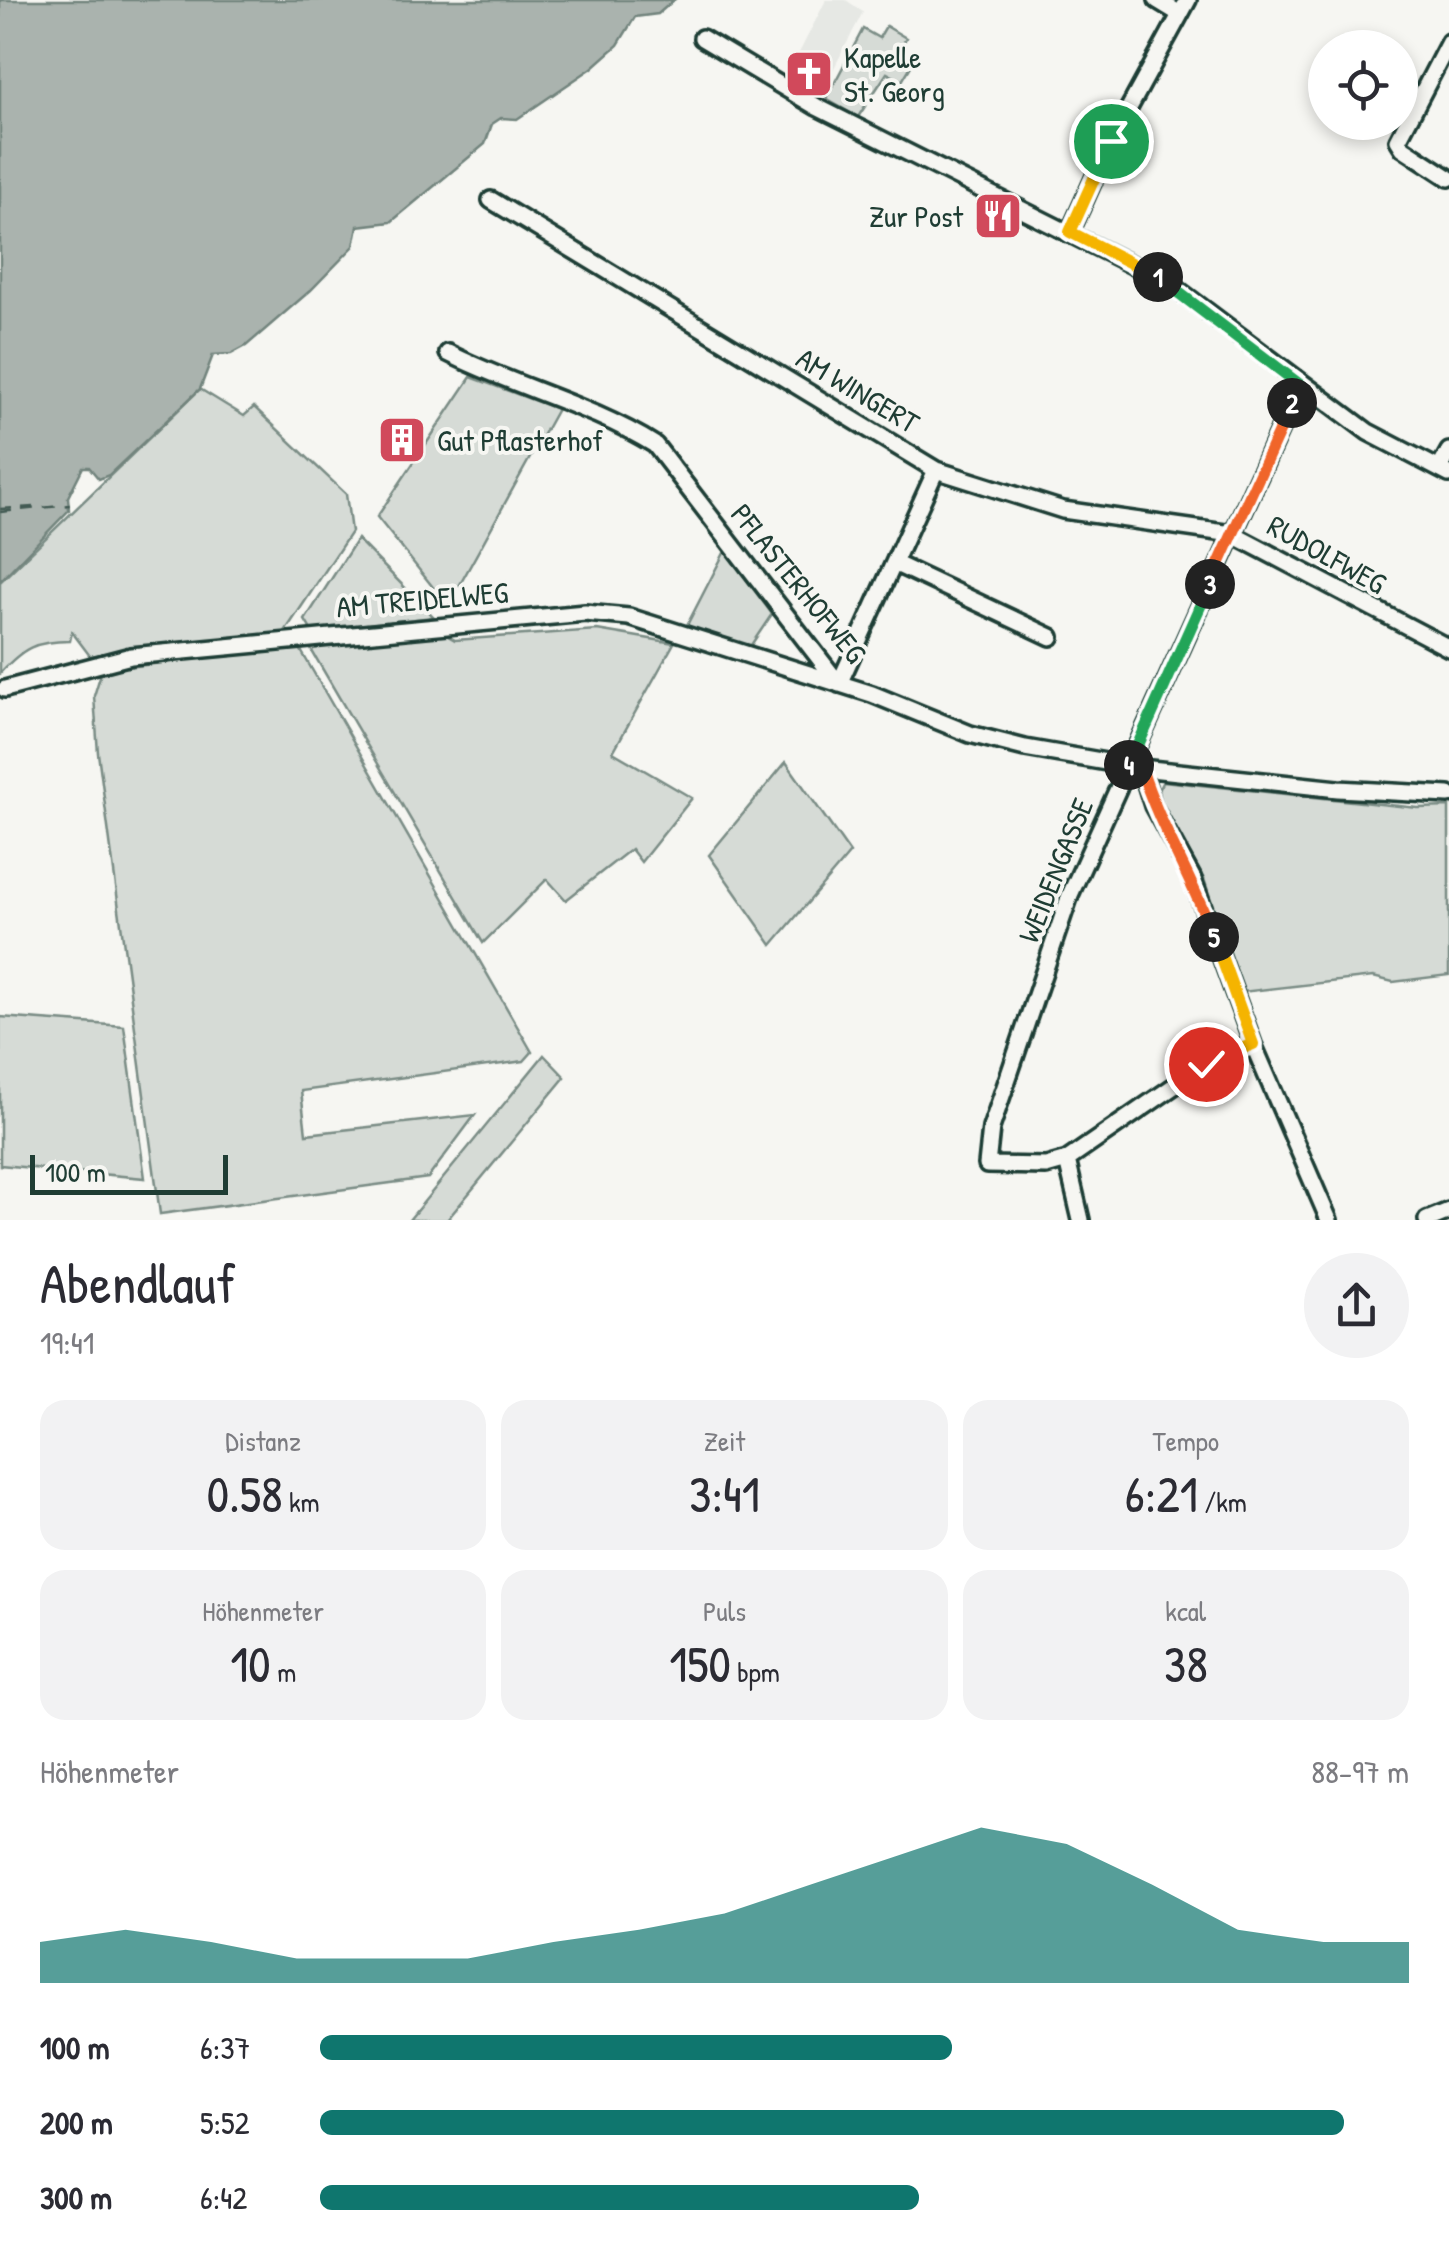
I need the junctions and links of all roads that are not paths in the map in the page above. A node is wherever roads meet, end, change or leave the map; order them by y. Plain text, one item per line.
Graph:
1 (1158, 0) edge
2 (1184, 7) edge
3 (702, 38) dead end
4 (1449, 42) edge
5 (1449, 178) edge
6 (491, 200) dead end
7 (1070, 232) junction
8 (448, 352) dead end
9 (1300, 385) junction
10 (1449, 450) edge
11 (936, 470) junction
12 (1444, 471) edge
13 (1232, 534) junction
14 (894, 562) junction
15 (1051, 638) dead end
16 (1449, 648) edge
17 (839, 684) junction
18 (5, 688) dead end
19 (1135, 767) junction
20 (1449, 795) edge
21 (1253, 1044) junction
22 (1067, 1160) junction
23 (1449, 1211) edge
24 (1081, 1220) edge
25 (1329, 1220) edge
26 (1428, 1220) edge

1 - 2 street
2 - 7 street
3 - 7 street
4 - 5 street
6 - 11 street, AM WINGERT
7 - 9 street
8 - 17 street, PFLASTERHOFWEG
9 - 12 street
9 - 13 street, WEIDENGASSE
10 - 12 street
11 - 13 street, AM WINGERT
11 - 14 street
13 - 16 street, RUDOLFWEG
13 - 19 street, WEIDENGASSE
14 - 15 street
14 - 17 street
17 - 18 street, AM TREIDELWEG
17 - 19 street, PFLASTERHOFWEG
19 - 20 street, PFLASTERHOFWEG
19 - 21 street
19 - 22 street, WEIDENGASSE
21 - 22 street
21 - 25 street
22 - 24 street
23 - 26 street

